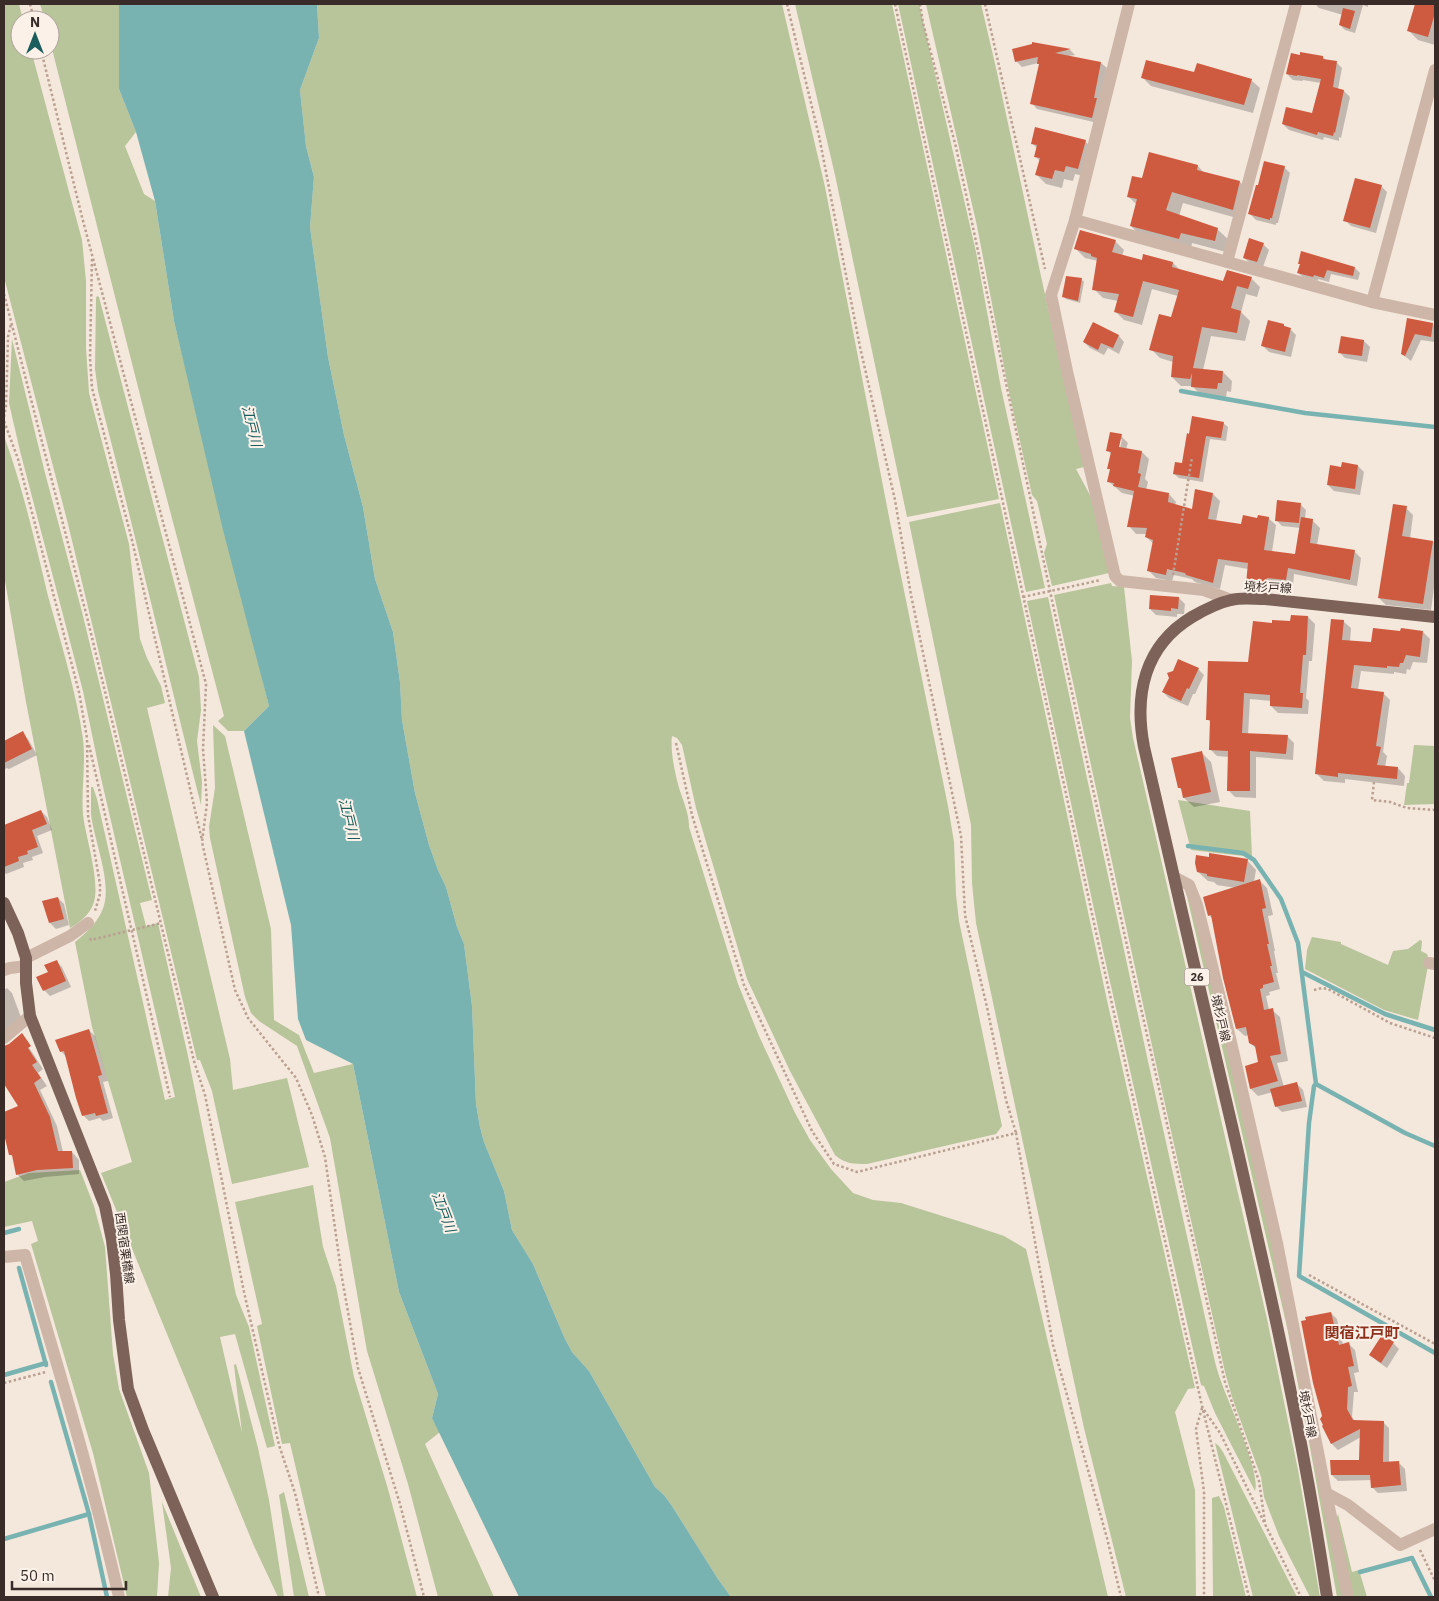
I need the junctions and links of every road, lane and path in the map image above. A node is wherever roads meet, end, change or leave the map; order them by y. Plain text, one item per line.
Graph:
1 (787, 4) edge
2 (895, 4) edge
3 (920, 4) edge
4 (985, 4) edge
5 (1129, 4) edge
6 (1296, 4) edge
7 (43, 60) edge
8 (1435, 70) edge
9 (1075, 220) junction
10 (92, 255) junction
11 (1228, 262) junction
12 (4, 294) edge
13 (1051, 294) junction
14 (1372, 302) junction
15 (1435, 315) edge
16 (11, 321) junction
17 (4, 419) edge
18 (1192, 457) dead end
19 (1101, 580) dead end
20 (1171, 586) junction
21 (1050, 591) junction
22 (1024, 597) junction
23 (1231, 600) junction
24 (1435, 617) edge
25 (88, 738) junction
26 (676, 743) dead end
27 (1374, 782) dead end
28 (1435, 810) edge
29 (202, 842) junction
30 (1174, 877) junction
31 (4, 904) edge
32 (161, 923) junction
33 (84, 925) junction
34 (132, 930) junction
35 (26, 962) junction
36 (4, 970) edge
37 (1314, 990) dead end
38 (30, 1016) junction
39 (4, 1038) edge
40 (1435, 1038) edge
41 (170, 1097) dead end
42 (1016, 1133) junction
43 (4, 1257) edge
44 (1309, 1275) dead end
45 (1435, 1344) edge
46 (58, 1368) junction
47 (4, 1383) edge
48 (1202, 1406) junction
49 (1326, 1493) junction
50 (1265, 1523) junction
51 (1435, 1528) edge
52 (1414, 1539) junction
53 (1435, 1582) edge
54 (119, 1597) edge
55 (213, 1597) edge
56 (319, 1597) edge
57 (424, 1597) edge
58 (1121, 1597) edge
59 (1204, 1597) edge
60 (1249, 1597) edge
61 (1302, 1597) edge
62 (1327, 1597) edge
63 (1348, 1597) edge

1 - 42 path
2 - 22 path
3 - 21 path
4 - 13 path
5 - 9 street
6 - 11 street
7 - 10 path
8 - 14 street
9 - 11 street
9 - 13 street
10 - 29 path
10 - 29 path
11 - 14 street
12 - 16 path
13 - 20 street
14 - 15 street
16 - 17 path
16 - 32 path
17 - 25 path
18 - 20 path
19 - 21 path
20 - 23 street
21 - 22 path
21 - 50 path
22 - 48 path
23 - 24 main road, 境杉戸線 / 26
23 - 30 main road, 境杉戸線 / 26
25 - 33 path
25 - 34 path
26 - 42 path
27 - 28 path
29 - 57 path
30 - 49 street
30 - 62 main road, 境杉戸線 / 26
31 - 35 main road, 西関宿栗橋線
32 - 34 path
32 - 56 path
33 - 34 path
33 - 35 street
34 - 41 path
35 - 36 street
35 - 38 main road, 西関宿栗橋線
37 - 40 path
38 - 39 street
38 - 55 main road, 西関宿栗橋線
42 - 58 path
43 - 46 street
44 - 45 path
46 - 47 path
46 - 54 street
48 - 50 path
48 - 59 path
48 - 60 path
49 - 52 street
49 - 63 street
50 - 61 path
51 - 52 street
52 - 53 path

